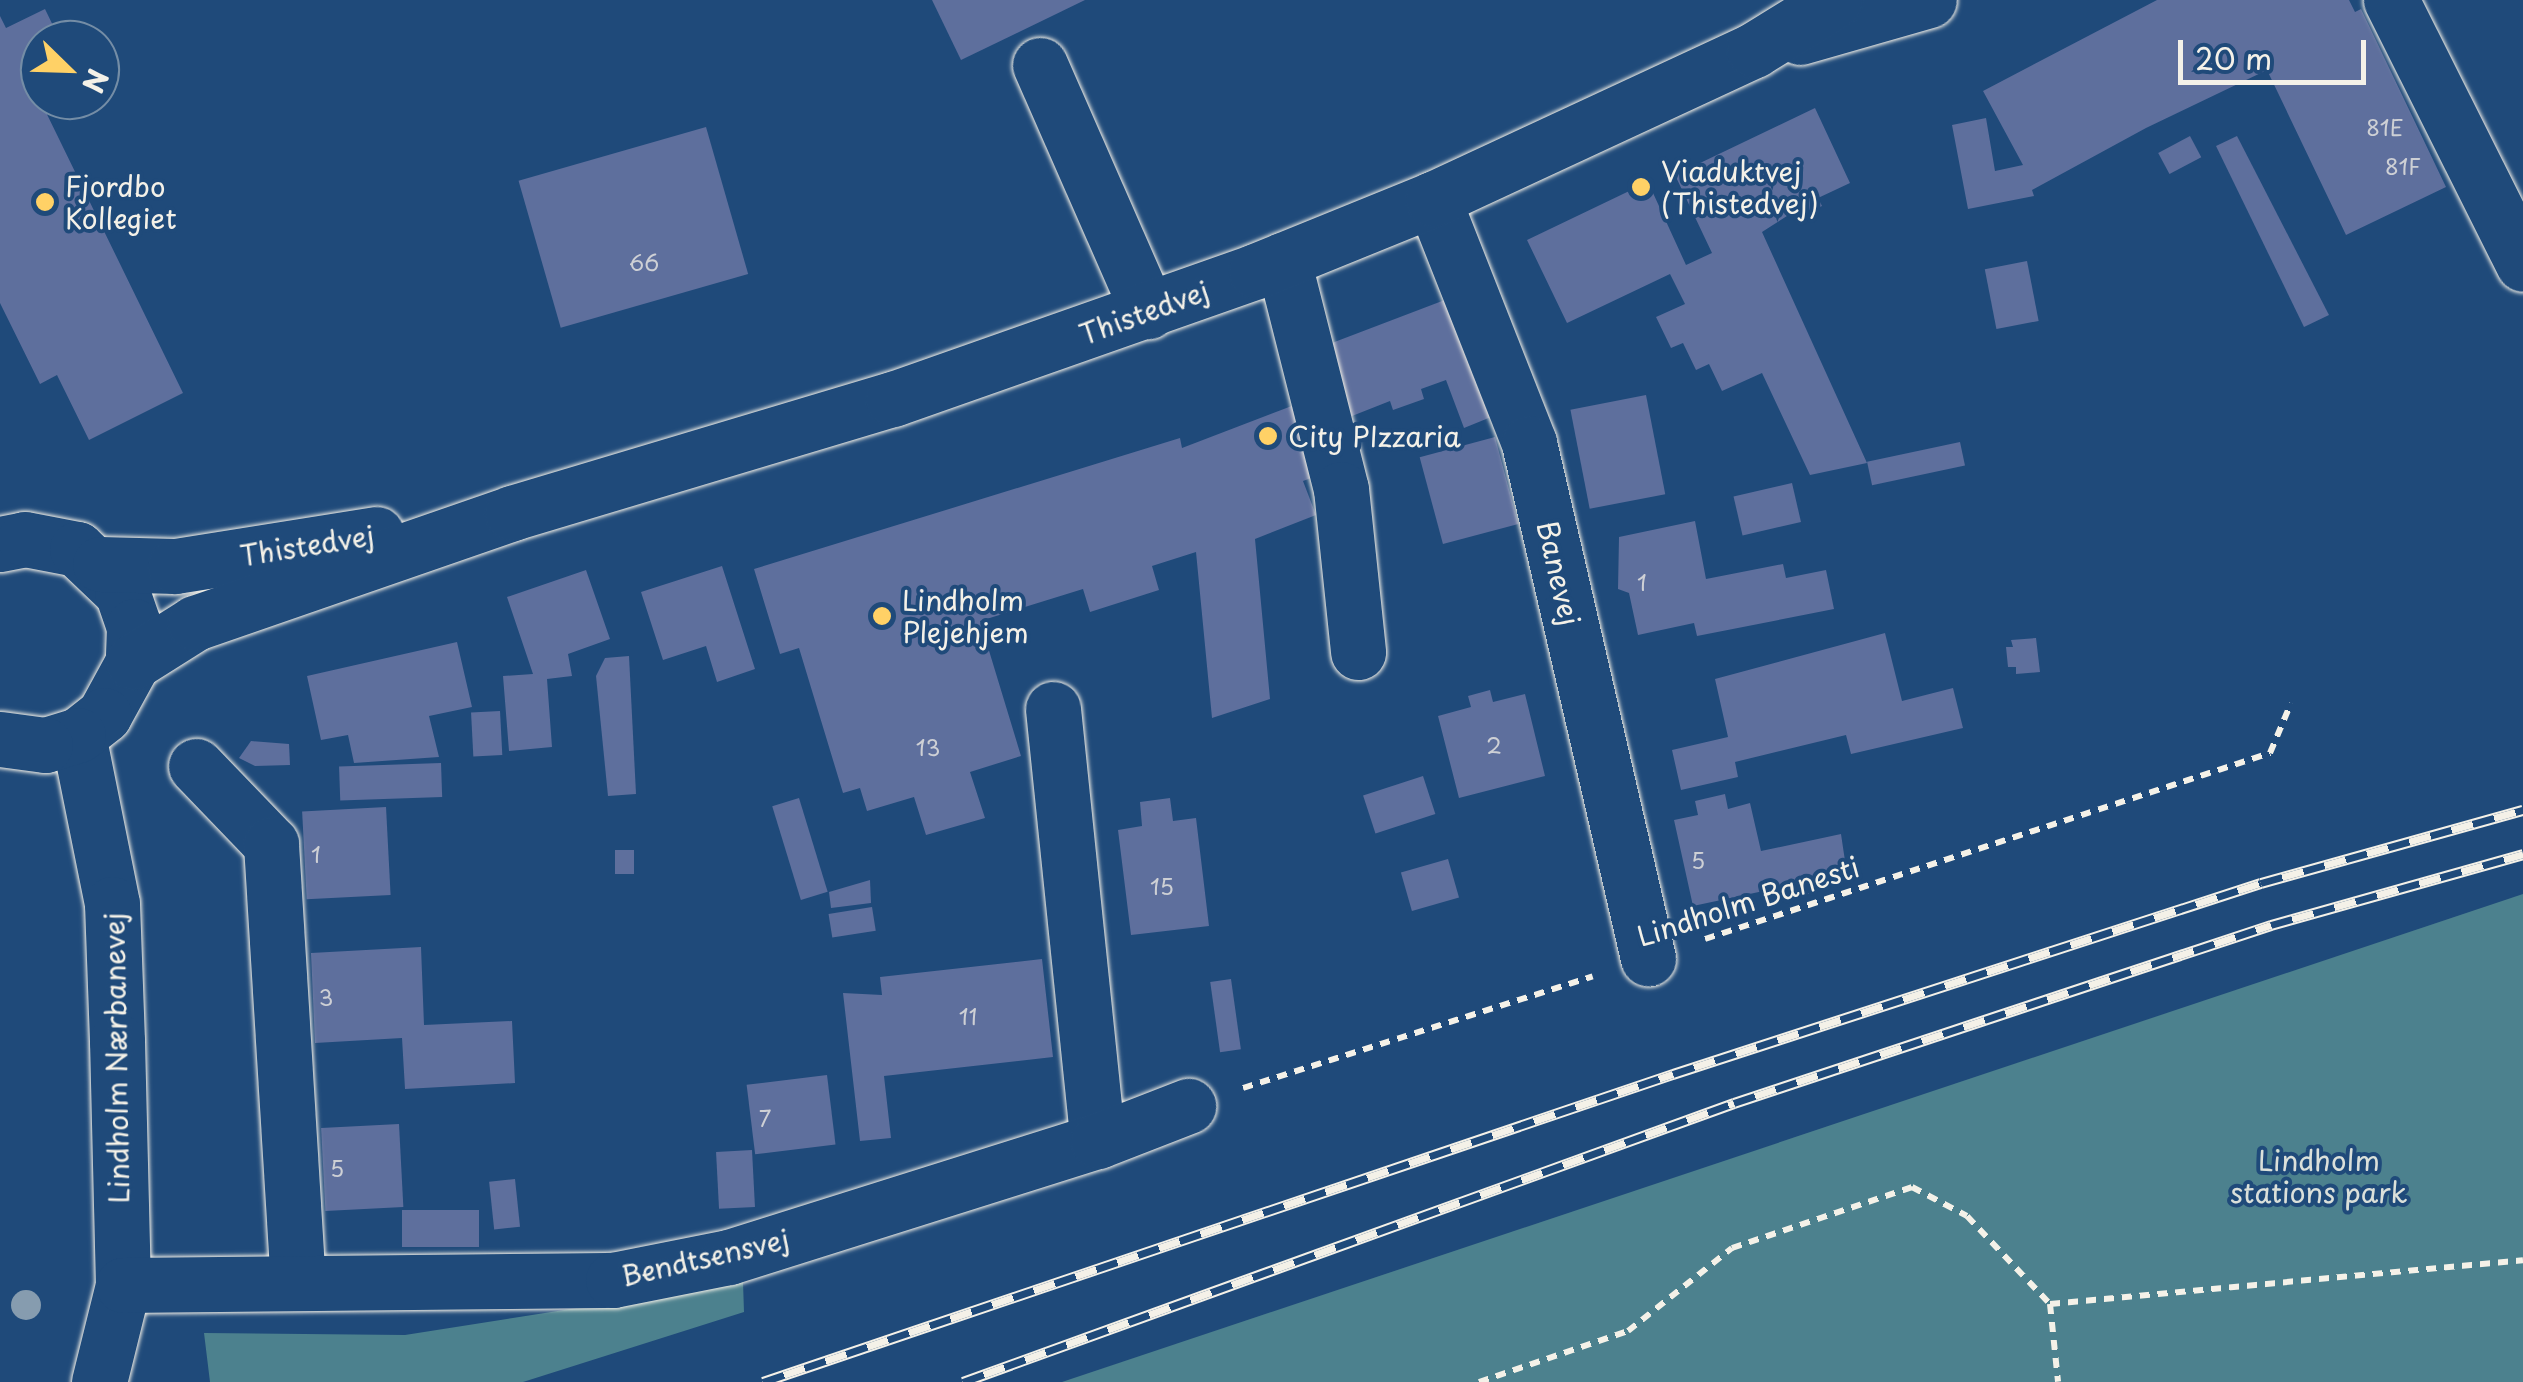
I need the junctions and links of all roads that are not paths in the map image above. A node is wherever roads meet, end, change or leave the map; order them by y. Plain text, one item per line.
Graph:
1 (1835, 0) edge
2 (1929, 0) edge
3 (2391, 0) edge
4 (1754, 50) junction
5 (1040, 65) dead end
6 (1433, 200) junction
7 (1283, 260) junction
8 (2523, 264) edge
9 (1148, 311) junction
10 (512, 513) junction
11 (0, 544) edge
12 (100, 564) junction
13 (1358, 652) dead end
14 (134, 662) junction
15 (1052, 708) dead end
16 (78, 735) junction
17 (0, 739) edge
18 (196, 766) dead end
19 (1648, 958) road end
20 (1188, 1106) road end
21 (1098, 1140) junction
22 (298, 1282) junction
23 (123, 1285) junction
24 (98, 1382) edge

1 - 4 street, Thistedvej
2 - 4 street, Thistedvej
3 - 8 street
4 - 6 street, Thistedvej
5 - 9 street
6 - 7 street, Thistedvej
6 - 19 street, Banevej
7 - 9 street, Thistedvej
7 - 13 street
9 - 10 street, Thistedvej
10 - 12 street, Thistedvej
10 - 14 street, Thistedvej
11 - 12 street
12 - 14 street
14 - 16 street
15 - 21 street
16 - 17 street
16 - 23 street, Lindholm Nærbanevej
18 - 22 street
20 - 21 street, Bendtsensvej
21 - 22 street, Bendtsensvej
22 - 23 street, Bendtsensvej
23 - 24 street, Lindholm Nærbanevej

